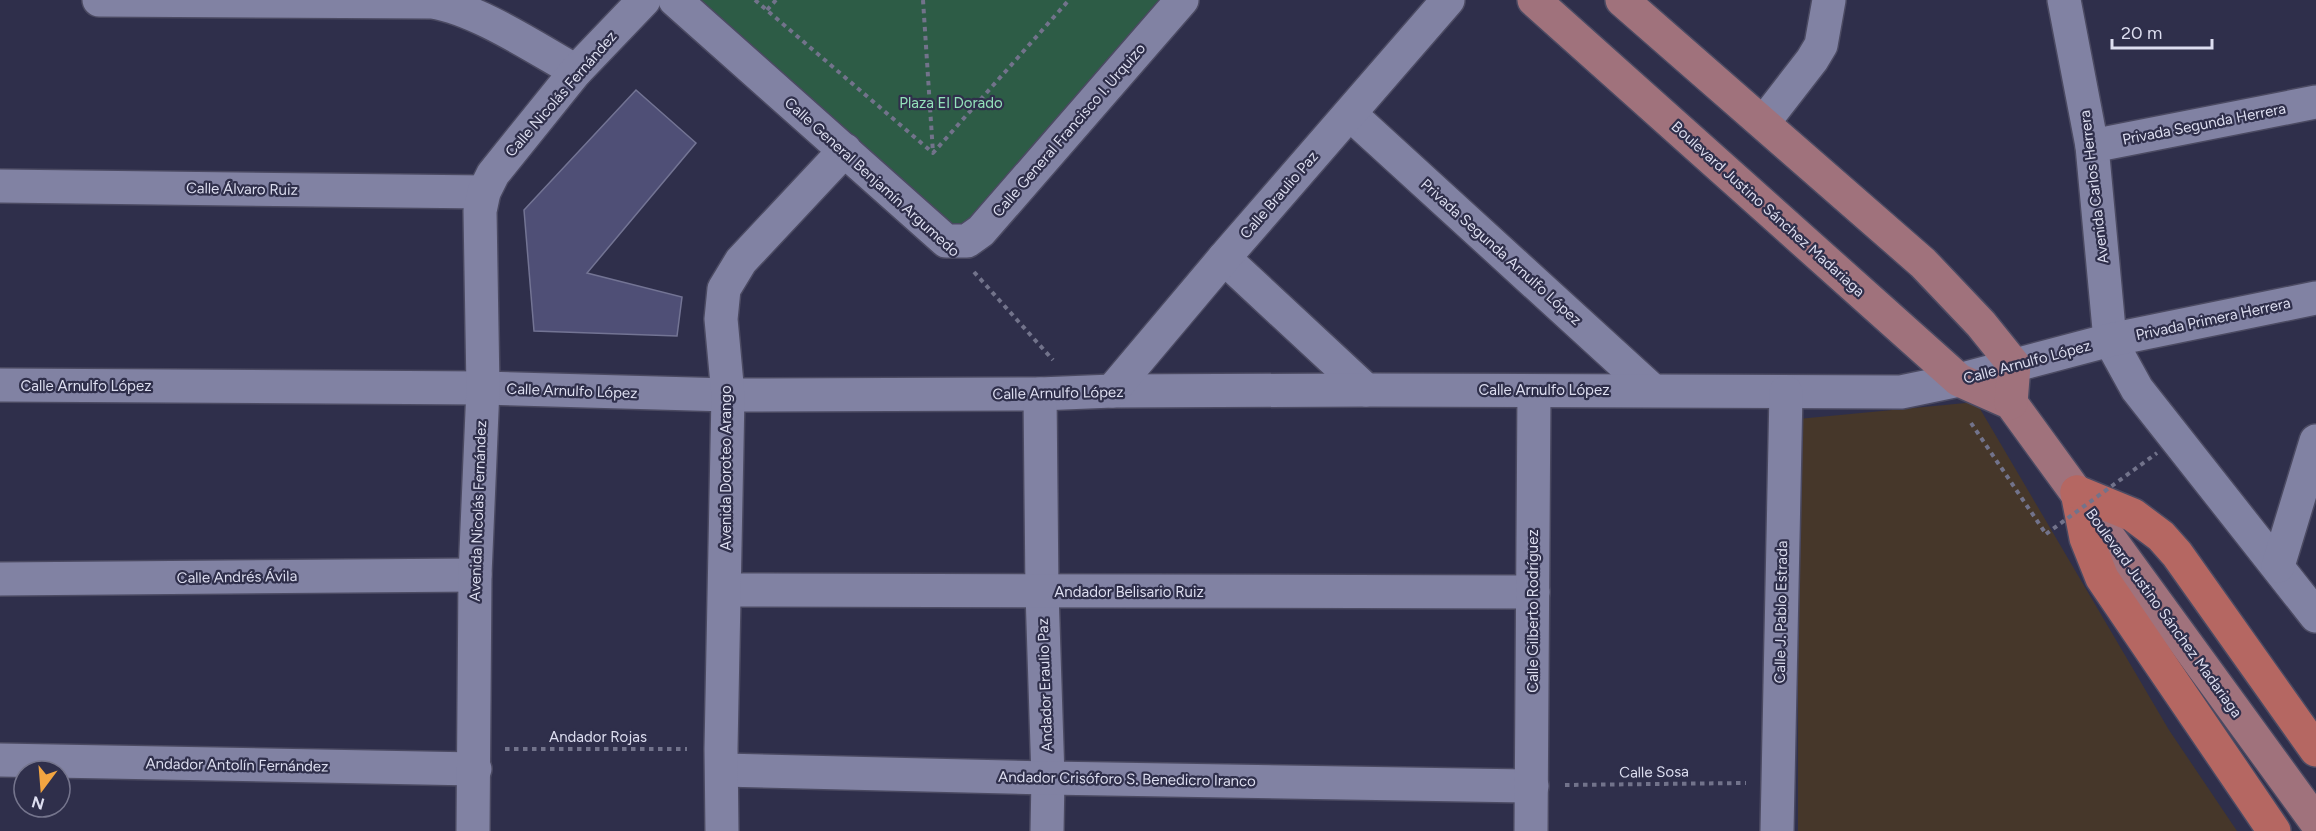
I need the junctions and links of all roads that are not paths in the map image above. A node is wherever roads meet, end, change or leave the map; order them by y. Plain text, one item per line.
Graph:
1 (99, 0) edge
2 (644, 0) edge
3 (675, 0) edge
4 (1182, 0) edge
5 (1448, 0) edge
6 (1534, 0) edge
7 (1623, 0) edge
8 (1829, 0) edge
9 (2064, 0) edge
10 (576, 71) junction
11 (2316, 102) edge
12 (1350, 114) junction
13 (1764, 122) junction
14 (2092, 146) junction
15 (845, 150) junction
16 (0, 186) edge
17 (484, 192) junction
18 (946, 241) joint
19 (1224, 258) junction
20 (2316, 298) edge
21 (2110, 340) junction
22 (2014, 365) junction
23 (1959, 380) junction
24 (0, 385) edge
25 (483, 388) junction
26 (1366, 390) junction
27 (1652, 390) junction
28 (1097, 391) junction
29 (1534, 391) junction
30 (1786, 392) junction
31 (1040, 394) junction
32 (728, 395) junction
33 (2011, 403) junction
34 (2316, 441) edge
35 (2309, 483) edge
36 (2077, 492) junction
37 (2278, 566) junction
38 (475, 575) junction
39 (0, 579) edge
40 (725, 590) junction
41 (1042, 592) junction
42 (1533, 592) junction
43 (2316, 616) edge
44 (2316, 750) edge
45 (475, 759) junction
46 (722, 759) junction
47 (0, 760) edge
48 (1048, 778) junction
49 (1532, 786) junction
50 (2316, 822) edge
51 (473, 831) edge
52 (722, 831) edge
53 (1047, 831) edge
54 (1531, 831) edge
55 (1777, 831) edge
56 (2274, 831) edge

1 - 10 street
2 - 10 street, Calle Nicolás Fernández
3 - 15 street, Calle General Benjamín Argumedo
4 - 18 street, Calle General Francisco I. Urquizo
5 - 12 street, Calle Braulio Paz
6 - 23 main road, Boulevard Justino Sánchez Madariaga
7 - 13 main road
8 - 13 street
9 - 14 street, Avenida Carlos Herrera
10 - 17 street, Calle Nicolás Fernández
11 - 14 street, Privada Segunda Herrera
12 - 19 street, Calle Braulio Paz
12 - 27 street, Privada Segunda Arnulfo López
13 - 22 main road
14 - 21 street, Avenida Carlos Herrera
15 - 18 street, Calle General Benjamín Argumedo
15 - 32 street, Avenida Doroteo Arango
16 - 17 street, Calle Álvaro Ruiz
17 - 25 street, Avenida Nicolás Fernández
19 - 26 street
19 - 28 street, Calle Braulio Paz
20 - 21 street, Privada Primera Herrera
21 - 22 street, Calle Arnulfo López
21 - 37 street
22 - 23 street, Calle Arnulfo López
22 - 33 main road
23 - 30 street, Calle Arnulfo López
23 - 33 main road, Boulevard Justino Sánchez Madariaga
24 - 25 street, Calle Arnulfo López
25 - 32 street, Calle Arnulfo López
25 - 38 street, Avenida Nicolás Fernández
26 - 28 street, Calle Arnulfo López
26 - 29 street, Calle Arnulfo López
27 - 29 street, Calle Arnulfo López
27 - 30 street, Calle Arnulfo López
28 - 31 street, Calle Arnulfo López
29 - 42 street, Calle Gilberto Rodríguez
30 - 55 street, Calle J. Pablo Estrada
31 - 32 street, Calle Arnulfo López
31 - 41 street, Andador Eraulio Paz
32 - 40 street, Avenida Doroteo Arango
33 - 36 main road, Boulevard Justino Sánchez Madariaga
34 - 35 street
35 - 37 street
36 - 44 highway
36 - 50 main road, Boulevard Justino Sánchez Madariaga
36 - 56 highway
37 - 43 street
38 - 39 street, Calle Andrés Ávila
38 - 45 street, Avenida Nicolás Fernández
40 - 41 street, Andador Belisario Ruiz
40 - 46 street, Avenida Doroteo Arango
41 - 42 street, Andador Belisario Ruiz
41 - 48 street, Andador Eraulio Paz
42 - 49 street, Calle Gilberto Rodríguez
45 - 47 street, Andador Antolín Fernández
45 - 51 street, Avenida Nicolás Fernández
46 - 48 street, Andador Crisóforo S. Benedicro Iranco
46 - 52 street, Avenida Doroteo Arango
48 - 49 street, Andador Crisóforo S. Benedicro Iranco
48 - 53 street, Andador Eraulio Paz
49 - 54 street, Calle Gilberto Rodríguez

